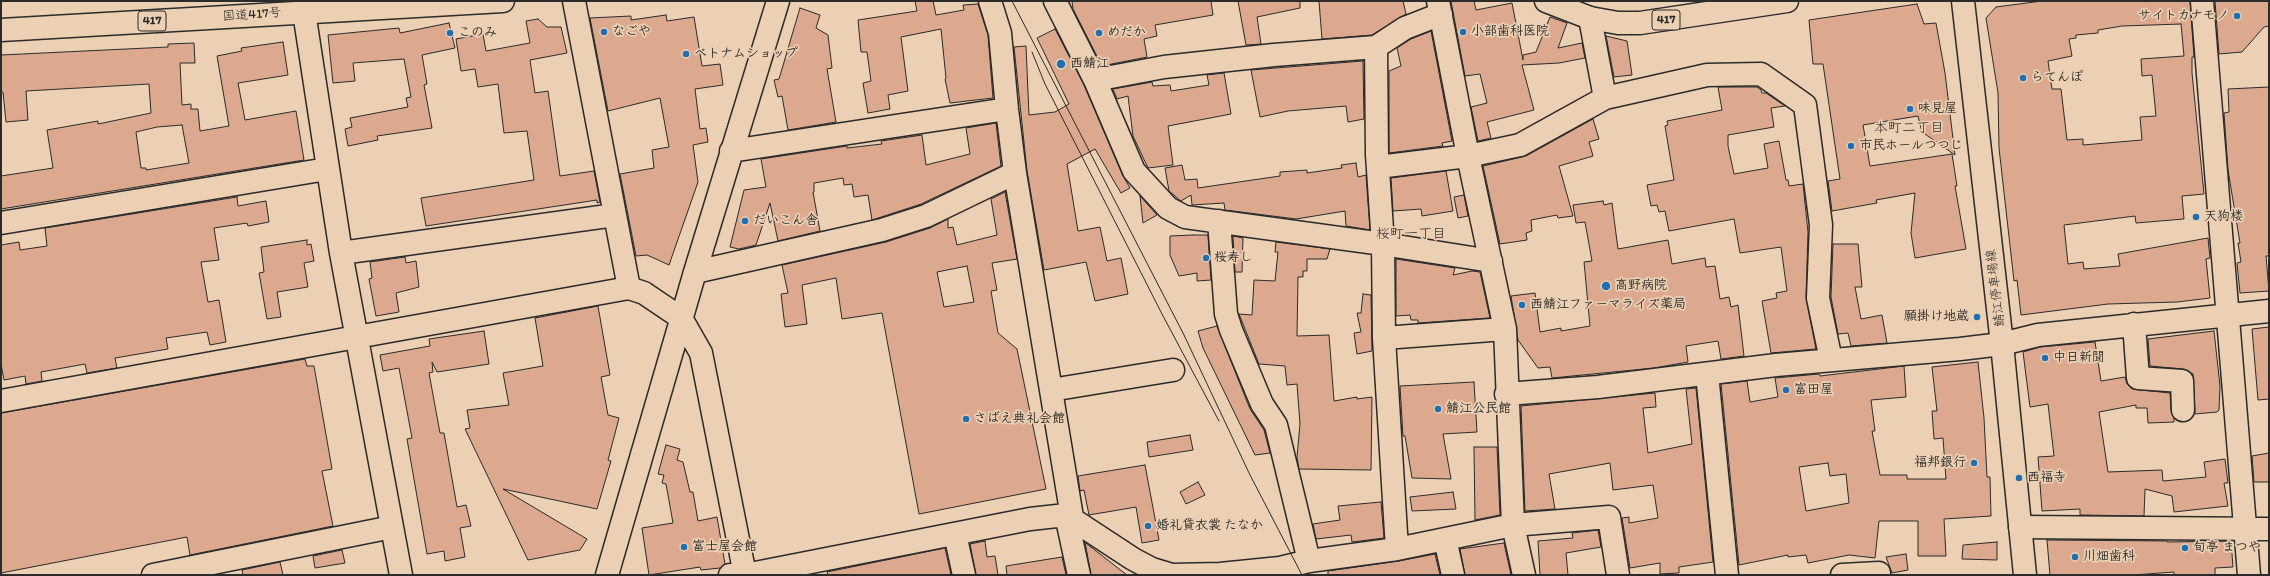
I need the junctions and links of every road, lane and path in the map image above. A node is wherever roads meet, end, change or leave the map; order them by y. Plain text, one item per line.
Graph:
1 (503, 1) edge
2 (574, 1) edge
3 (778, 1) edge
4 (990, 1) edge
5 (1056, 1) edge
6 (1546, 1) edge
7 (1565, 1) edge
8 (1737, 1) edge
9 (1787, 1) edge
10 (1963, 1) edge
11 (2202, 1) edge
12 (1439, 8) edge
13 (304, 12) junction
14 (1590, 18) junction
15 (1, 30) edge
16 (1376, 47) junction
17 (1095, 80) junction
18 (1605, 98) junction
19 (1006, 108) junction
20 (732, 151) junction
21 (1468, 156) junction
22 (1378, 167) junction
23 (327, 169) junction
24 (1015, 173) junction
25 (615, 215) junction
26 (1219, 221) junction
27 (1, 224) edge
28 (1383, 244) junction
29 (341, 253) junction
30 (1491, 261) junction
31 (695, 272) junction
32 (629, 288) junction
33 (2269, 311) edge
34 (2227, 314) junction
35 (681, 318) junction
36 (2134, 324) junction
37 (1505, 329) junction
38 (356, 336) junction
39 (1384, 338) junction
40 (2002, 344) junction
41 (1831, 360) junction
42 (1173, 370) dead end
43 (1707, 374) junction
44 (1051, 390) junction
45 (1506, 394) junction
46 (1, 401) edge
47 (2183, 410) dead end
48 (1069, 516) junction
49 (1513, 525) junction
50 (2020, 527) junction
51 (392, 528) junction
52 (2245, 529) junction
53 (2269, 529) edge
54 (956, 534) junction
55 (1445, 539) junction
56 (1397, 549) junction
57 (1309, 561) junction
58 (1281, 572) edge
59 (152, 575) edge
60 (401, 575) edge
61 (607, 575) edge
62 (730, 575) edge
63 (745, 575) edge
64 (964, 575) edge
65 (1079, 575) edge
66 (1453, 575) edge
67 (1524, 575) edge
68 (1618, 575) edge
69 (1727, 575) edge
70 (1842, 575) edge
71 (1879, 575) edge
72 (2025, 575) edge
73 (2248, 575) edge

1 - 13 main road, 国道417号 / 417
2 - 25 main road
3 - 20 main road
4 - 19 main road
5 - 17 main road
6 - 14 main road, 417
7 - 8 main road, 417
9 - 14 main road, 417
10 - 40 main road, 鯖江停車場線
11 - 34 main road
12 - 16 main road
12 - 21 main road
13 - 15 main road, 国道417号 / 417
13 - 23 main road
14 - 18 main road
16 - 17 main road
16 - 22 main road
17 - 26 main road
18 - 21 main road
18 - 41 main road
19 - 20 main road
19 - 24 main road
20 - 31 main road
21 - 22 main road
21 - 30 main road
22 - 28 main road
23 - 27 main road
23 - 29 main road
24 - 31 main road
24 - 44 main road
25 - 29 main road
25 - 32 main road
26 - 28 main road
26 - 57 main road
28 - 30 main road
28 - 39 main road
29 - 38 main road
30 - 37 main road
31 - 35 main road
32 - 35 main road
32 - 38 main road
33 - 34 main road
34 - 36 main road
34 - 52 main road
35 - 61 main road
35 - 63 main road
36 - 40 main road
36 - 47 main road
37 - 39 main road
37 - 45 main road
38 - 46 main road
38 - 51 main road
39 - 56 main road
40 - 41 main road
40 - 50 main road, 鯖江停車場線
41 - 43 main road
42 - 44 main road
43 - 45 main road
43 - 69 main road
44 - 48 main road
45 - 49 main road
48 - 54 main road
48 - 58 main road
48 - 65 main road
49 - 55 main road
49 - 67 main road
49 - 68 main road
50 - 52 main road
50 - 72 main road, 鯖江停車場線
51 - 59 main road
51 - 60 main road
52 - 53 main road
52 - 73 main road
54 - 63 main road
54 - 64 main road
55 - 56 main road
55 - 66 main road
56 - 57 main road
57 - 58 main road
62 - 63 main road
70 - 71 main road

